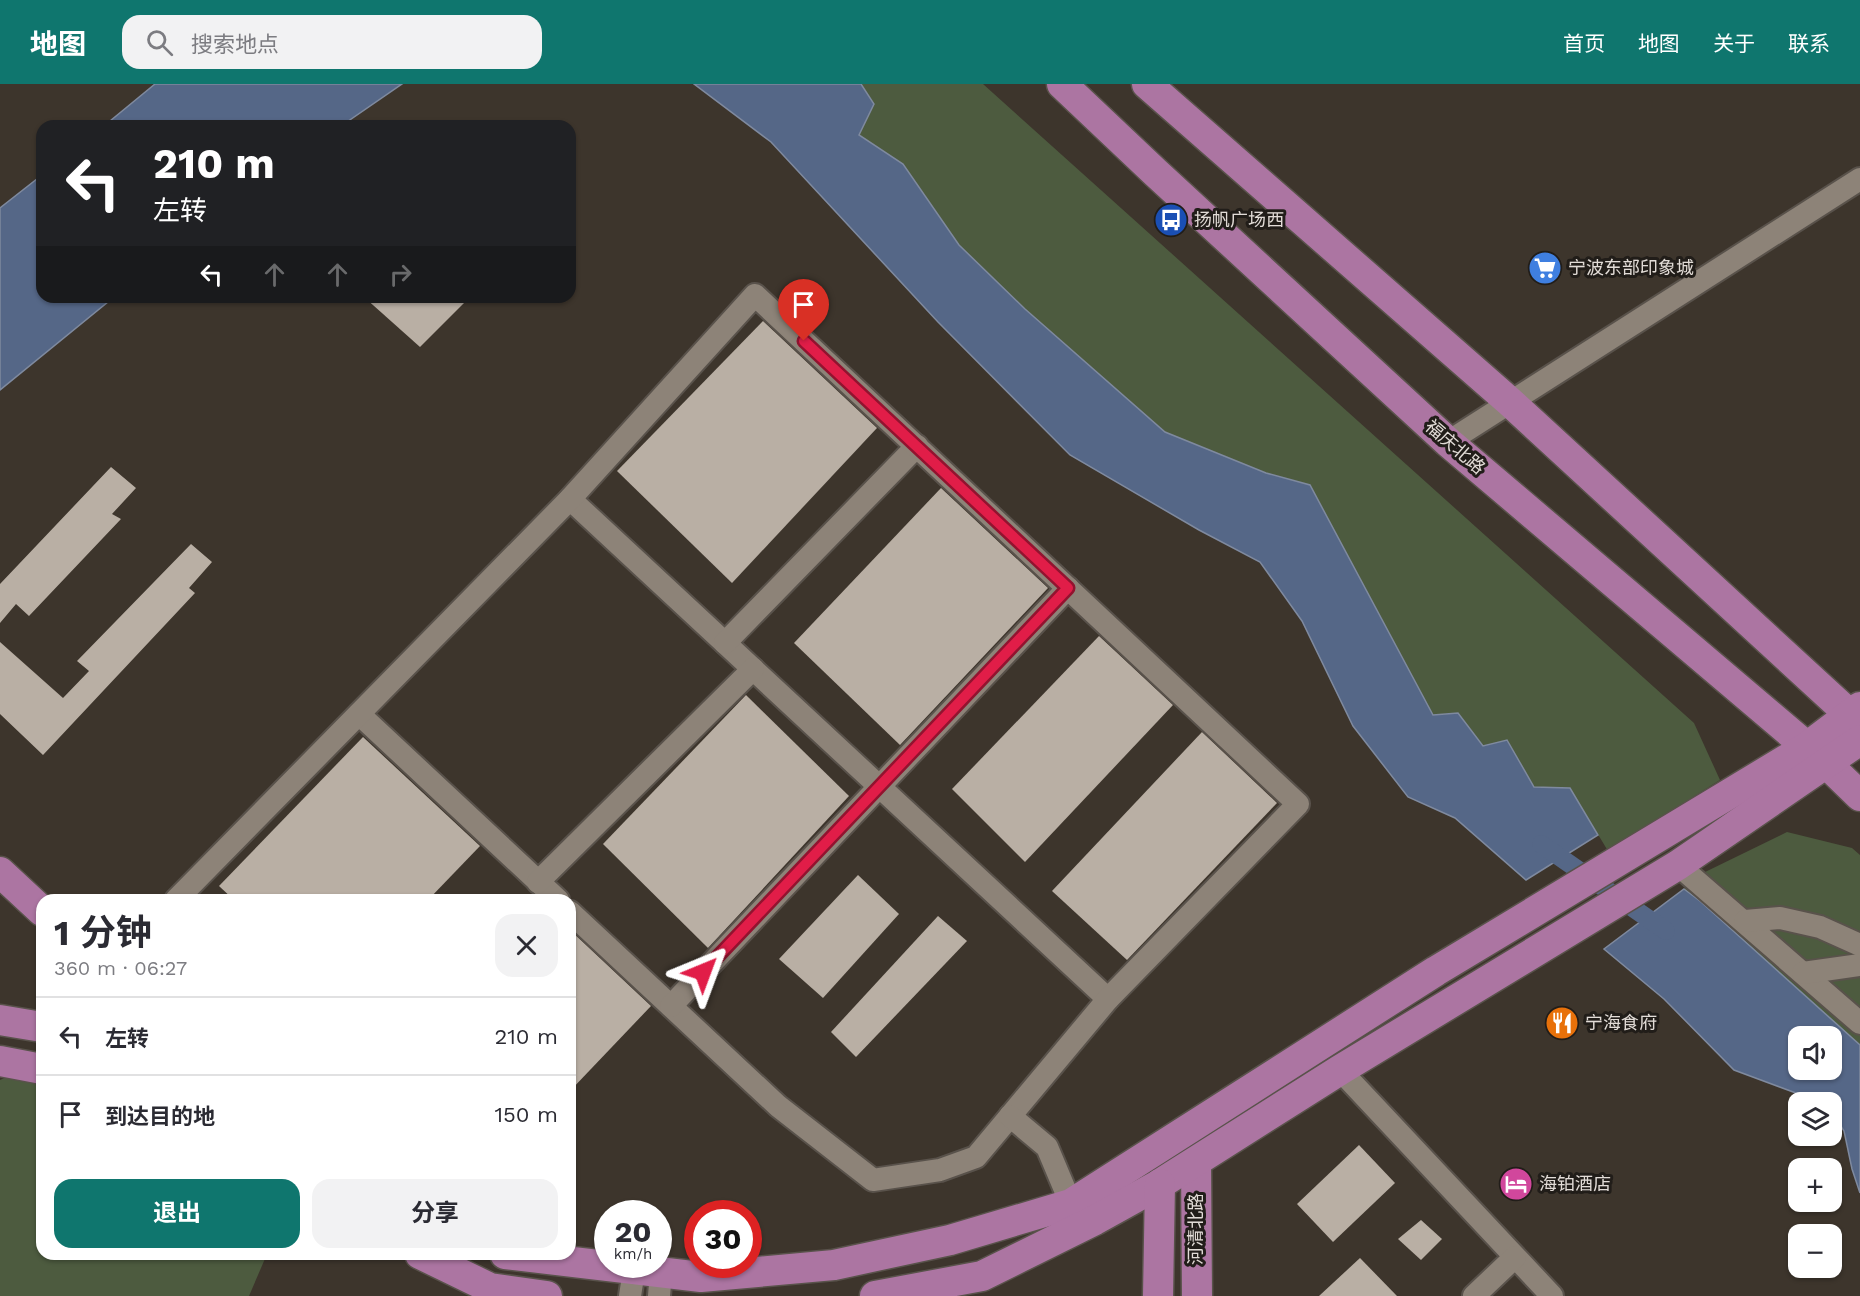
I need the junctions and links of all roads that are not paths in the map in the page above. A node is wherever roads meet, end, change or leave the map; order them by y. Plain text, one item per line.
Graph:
1 (1062, 84) edge
2 (1148, 84) edge
3 (1860, 179) edge
4 (1510, 402) junction
5 (1448, 442) junction
6 (916, 447) junction
7 (570, 499) junction
8 (1068, 588) junction
9 (725, 643) junction
10 (753, 669) junction
11 (359, 714) junction
12 (1857, 721) edge
13 (1817, 755) junction
14 (879, 787) junction
15 (1860, 796) edge
16 (0, 872) edge
17 (1666, 872) junction
18 (538, 882) junction
19 (182, 894) edge
20 (551, 894) edge
21 (36, 905) edge
22 (576, 918) edge
23 (1745, 921) junction
24 (1860, 945) edge
25 (1860, 965) edge
26 (1803, 973) junction
27 (1108, 999) junction
28 (671, 1006) junction
29 (1855, 1013) edge
30 (0, 1020) edge
31 (36, 1026) edge
32 (0, 1061) edge
33 (36, 1068) edge
34 (1340, 1070) junction
35 (1010, 1116) junction
36 (1196, 1162) junction
37 (1160, 1184) junction
38 (1071, 1203) junction
39 (1515, 1257) junction
40 (432, 1260) edge
41 (533, 1260) edge
42 (646, 1284) edge
43 (547, 1296) edge
44 (875, 1296) edge
45 (1158, 1296) edge
46 (1197, 1296) edge
47 (1474, 1296) edge
48 (1552, 1296) edge

1 - 5 main road, 福庆北路
2 - 4 main road
3 - 4 street
4 - 5 street
4 - 12 main road
5 - 13 main road, 福庆北路
6 - 7 street
6 - 8 street
6 - 9 street
7 - 9 street
7 - 11 street
8 - 14 street
8 - 27 street
9 - 10 street
10 - 14 street
10 - 18 street
11 - 18 street
11 - 19 street
12 - 13 main road
13 - 15 main road, 福庆北路
13 - 17 main road
13 - 38 main road
14 - 27 street
14 - 28 street
16 - 21 main road
17 - 23 street
17 - 34 main road
18 - 20 street
22 - 28 street
23 - 24 street
23 - 26 street
25 - 26 street
26 - 29 street
27 - 35 street
28 - 35 street
30 - 31 main road
32 - 33 main road
34 - 36 main road
34 - 39 street
35 - 38 street
36 - 37 main road
36 - 46 main road, 河清北路
37 - 44 main road
37 - 45 main road, 河清北路
38 - 42 main road
39 - 47 street
39 - 48 street
40 - 43 main road
41 - 42 main road

